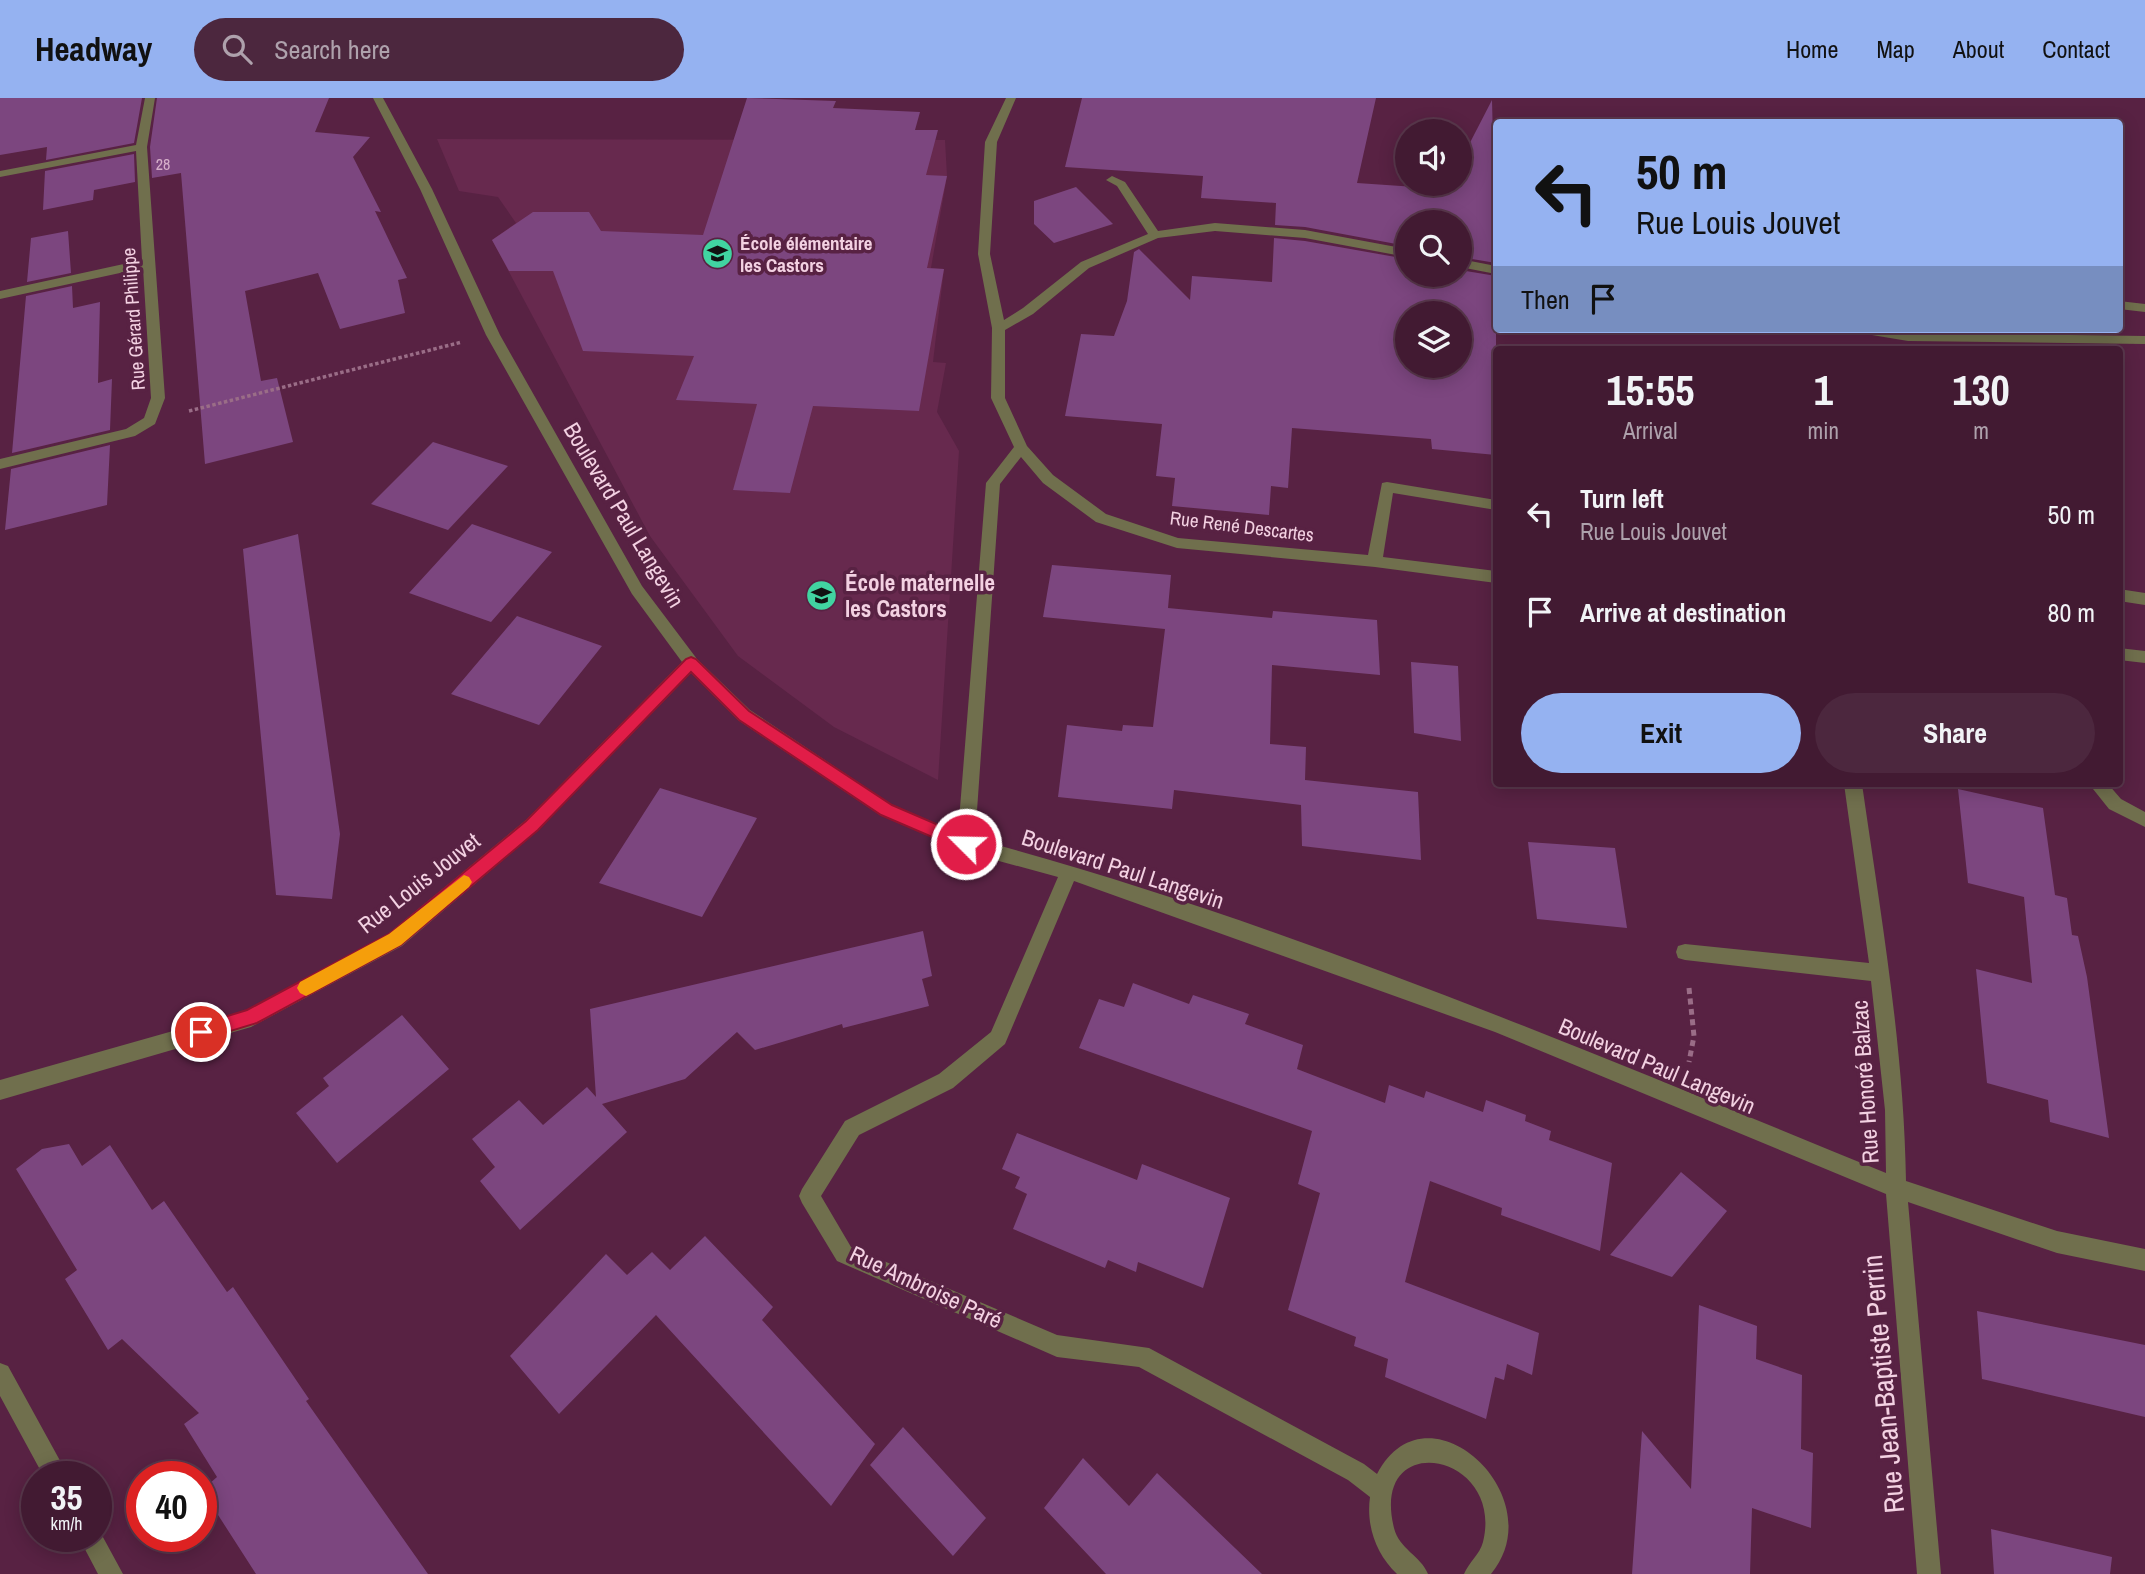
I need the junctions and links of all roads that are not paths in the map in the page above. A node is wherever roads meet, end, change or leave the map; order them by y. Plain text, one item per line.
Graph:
1 (150, 98) edge
2 (379, 98) edge
3 (1012, 98) edge
4 (141, 147) junction
5 (0, 174) edge
6 (1112, 180) dead end
7 (1155, 235) junction
8 (1395, 251) edge
9 (148, 263) junction
10 (1472, 265) edge
11 (1493, 269) edge
12 (0, 295) edge
13 (2123, 305) edge
14 (2145, 308) edge
15 (999, 328) junction
16 (1879, 333) edge
17 (1908, 339) edge
18 (2145, 340) edge
19 (1021, 448) junction
20 (0, 464) edge
21 (1493, 505) edge
22 (1375, 561) junction
23 (1493, 577) edge
24 (2123, 595) edge
25 (2145, 598) edge
26 (2123, 654) edge
27 (2145, 657) edge
28 (691, 663) junction
29 (1853, 787) edge
30 (2101, 787) edge
31 (2145, 820) edge
32 (966, 844) junction
33 (1069, 872) junction
34 (1685, 952) road end
35 (1881, 973) junction
36 (0, 1090) edge
37 (1896, 1188) junction
38 (2145, 1260) edge
39 (0, 1374) edge
40 (48, 1461) edge
41 (1380, 1491) junction
42 (99, 1552) edge
43 (111, 1574) edge
44 (1416, 1574) edge
45 (1476, 1574) edge
46 (1929, 1574) edge

1 - 4 street, Rue Gérard Philippe
2 - 28 street, Boulevard Paul Langevin
3 - 15 street, Rue René Descartes
4 - 5 street
4 - 9 street, Rue Gérard Philippe
6 - 7 street
7 - 8 street
7 - 15 street
9 - 12 street
9 - 20 street, Rue Gérard Philippe
10 - 11 street
13 - 14 street
15 - 19 street, Rue René Descartes
16 - 17 street
17 - 18 street
19 - 22 street, Rue René Descartes
19 - 32 street
21 - 22 street
22 - 23 street, Rue René Descartes
24 - 25 street
26 - 27 street
28 - 32 street, Boulevard Paul Langevin
28 - 36 street, Rue Louis Jouvet
29 - 35 street, Rue Honoré Balzac
30 - 31 street
32 - 33 street, Boulevard Paul Langevin
33 - 37 street, Boulevard Paul Langevin
33 - 41 street, Rue Ambroise Paré
34 - 35 street, Rue Honoré Balzac
35 - 37 street, Rue Honoré Balzac
37 - 38 street, Boulevard Paul Langevin
37 - 46 street, Rue Jean-Baptiste Perrin
39 - 40 street
41 - 44 street
41 - 45 street
42 - 43 street

